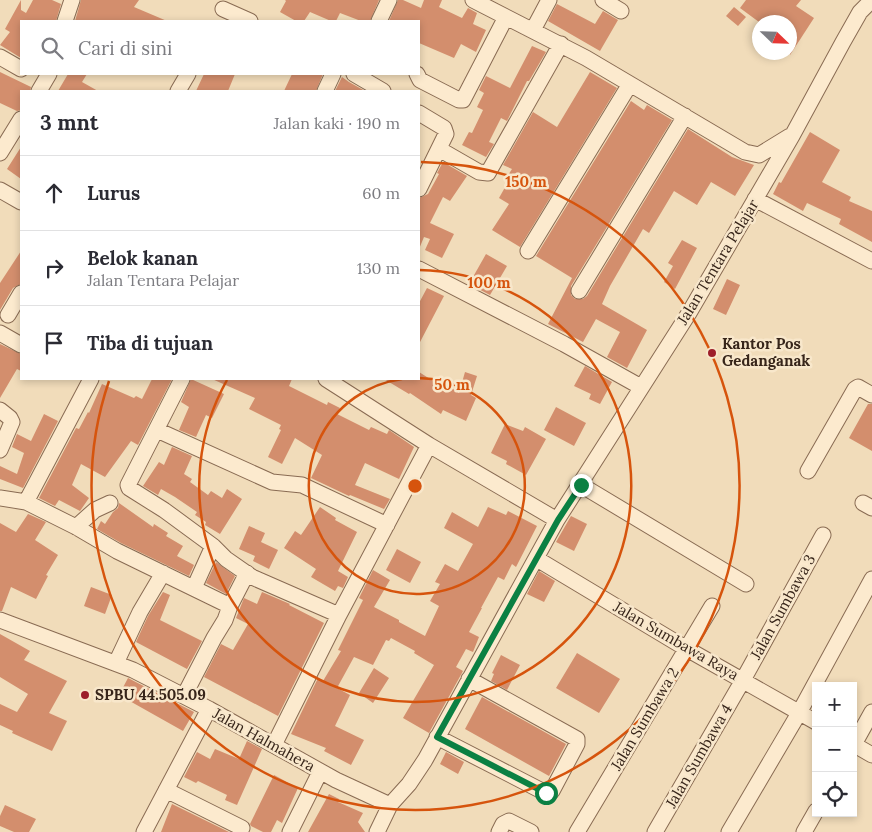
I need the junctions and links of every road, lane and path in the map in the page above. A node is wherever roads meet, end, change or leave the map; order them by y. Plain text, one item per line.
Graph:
1 (72, 0) edge
2 (389, 0) edge
3 (549, 0) edge
4 (603, 0) edge
5 (872, 0) edge
6 (476, 1) edge
7 (223, 10) edge
8 (622, 11) dead end
9 (866, 16) edge
10 (506, 17) junction
11 (65, 20) edge
12 (248, 20) edge
13 (379, 20) edge
14 (533, 30) junction
15 (562, 44) junction
16 (0, 57) edge
17 (20, 68) edge
18 (187, 75) edge
19 (333, 75) edge
20 (355, 75) edge
21 (418, 75) edge
22 (630, 84) junction
23 (374, 89) edge
24 (179, 90) edge
25 (325, 90) edge
26 (420, 114) edge
27 (685, 116) junction
28 (20, 121) edge
29 (792, 136) junction
30 (439, 149) junction
31 (0, 153) edge
32 (424, 164) edge
33 (420, 184) edge
34 (0, 190) edge
35 (756, 199) junction
36 (20, 201) edge
37 (528, 251) dead end
38 (871, 257) edge
39 (420, 270) edge
40 (579, 291) dead end
41 (20, 294) edge
42 (8, 315) dead end
43 (0, 333) edge
44 (20, 344) edge
45 (90, 380) edge
46 (182, 380) edge
47 (328, 380) edge
48 (640, 387) junction
49 (872, 395) edge
50 (0, 410) edge
51 (157, 430) junction
52 (429, 445) junction
53 (0, 450) edge
54 (808, 471) dead end
55 (581, 485) junction
56 (0, 498) edge
57 (26, 502) junction
58 (110, 503) dead end
59 (558, 520) junction
60 (386, 525) junction
61 (76, 527) junction
62 (823, 535) dead end
63 (213, 546) junction
64 (537, 559) junction
65 (163, 573) junction
66 (247, 573) junction
67 (872, 578) edge
68 (746, 584) dead end
69 (194, 588) junction
70 (230, 606) junction
71 (712, 606) dead end
72 (339, 615) junction
73 (0, 620) edge
74 (687, 649) junction
75 (116, 663) junction
76 (468, 679) junction
77 (743, 680) junction
78 (184, 696) junction
79 (209, 709) junction
80 (872, 712) edge
81 (799, 713) junction
82 (812, 720) edge
83 (437, 737) junction
84 (857, 740) edge
85 (274, 745) junction
86 (857, 747) edge
87 (872, 755) edge
88 (320, 772) junction
89 (166, 790) junction
90 (390, 805) junction
91 (813, 817) edge
92 (242, 828) dead end
93 (144, 832) edge
94 (290, 832) edge
95 (377, 832) edge
96 (499, 832) edge
97 (531, 832) edge
98 (577, 832) edge
99 (655, 832) edge
100 (729, 832) edge
101 (804, 832) edge

1 - 11 street
2 - 13 street
3 - 14 street
4 - 8 street
5 - 9 street, Jalan Tentara Pelajar
6 - 10 street
7 - 12 street
9 - 29 street, Jalan Tentara Pelajar
10 - 14 street
10 - 21 street
14 - 15 street
15 - 22 street
15 - 30 street
16 - 17 street
18 - 24 street
19 - 25 street
20 - 23 street
22 - 27 street
22 - 37 street
26 - 30 street
27 - 29 street
27 - 40 street
28 - 31 street
29 - 35 street, Jalan Tentara Pelajar
30 - 32 street
32 - 33 street
34 - 36 street
35 - 38 street
35 - 48 street, Jalan Tentara Pelajar
39 - 48 street
41 - 42 street
43 - 44 street
45 - 57 street
46 - 51 street
47 - 52 street
48 - 55 street, Jalan Tentara Pelajar
49 - 54 street
50 - 53 street
51 - 60 street
51 - 63 street
52 - 59 street
52 - 60 street
55 - 59 street, Jalan Tentara Pelajar
55 - 68 street
56 - 57 street
57 - 61 street
58 - 61 street
59 - 64 street, Jalan Tentara Pelajar
60 - 72 street
61 - 65 street
62 - 77 street, Jalan Sumbawa 3
63 - 66 street
63 - 69 street
64 - 74 street, Jalan Sumbawa Raya
64 - 76 street, Jalan Tentara Pelajar
65 - 69 street
65 - 75 street
66 - 70 street
66 - 72 street
67 - 81 street
69 - 70 street
70 - 78 street
71 - 74 street, Jalan Sumbawa 2
72 - 85 street
73 - 75 street, Jalan Halmahera
74 - 77 street, Jalan Sumbawa Raya
74 - 98 street, Jalan Sumbawa 2
75 - 78 street, Jalan Halmahera
76 - 83 street, Jalan Tentara Pelajar
76 - 83 street
77 - 81 street, Jalan Sumbawa Raya
77 - 99 street, Jalan Sumbawa 4
78 - 79 street, Jalan Halmahera
79 - 85 street, Jalan Halmahera
79 - 89 street
80 - 84 street
81 - 82 street, Jalan Sumbawa Raya
81 - 100 street
83 - 90 street, Jalan Tentara Pelajar
85 - 88 street, Jalan Halmahera
86 - 87 street
88 - 90 street, Jalan Halmahera
88 - 94 street
89 - 92 street
89 - 93 street
90 - 95 street, Jalan Tentara Pelajar
91 - 101 street
96 - 97 street

